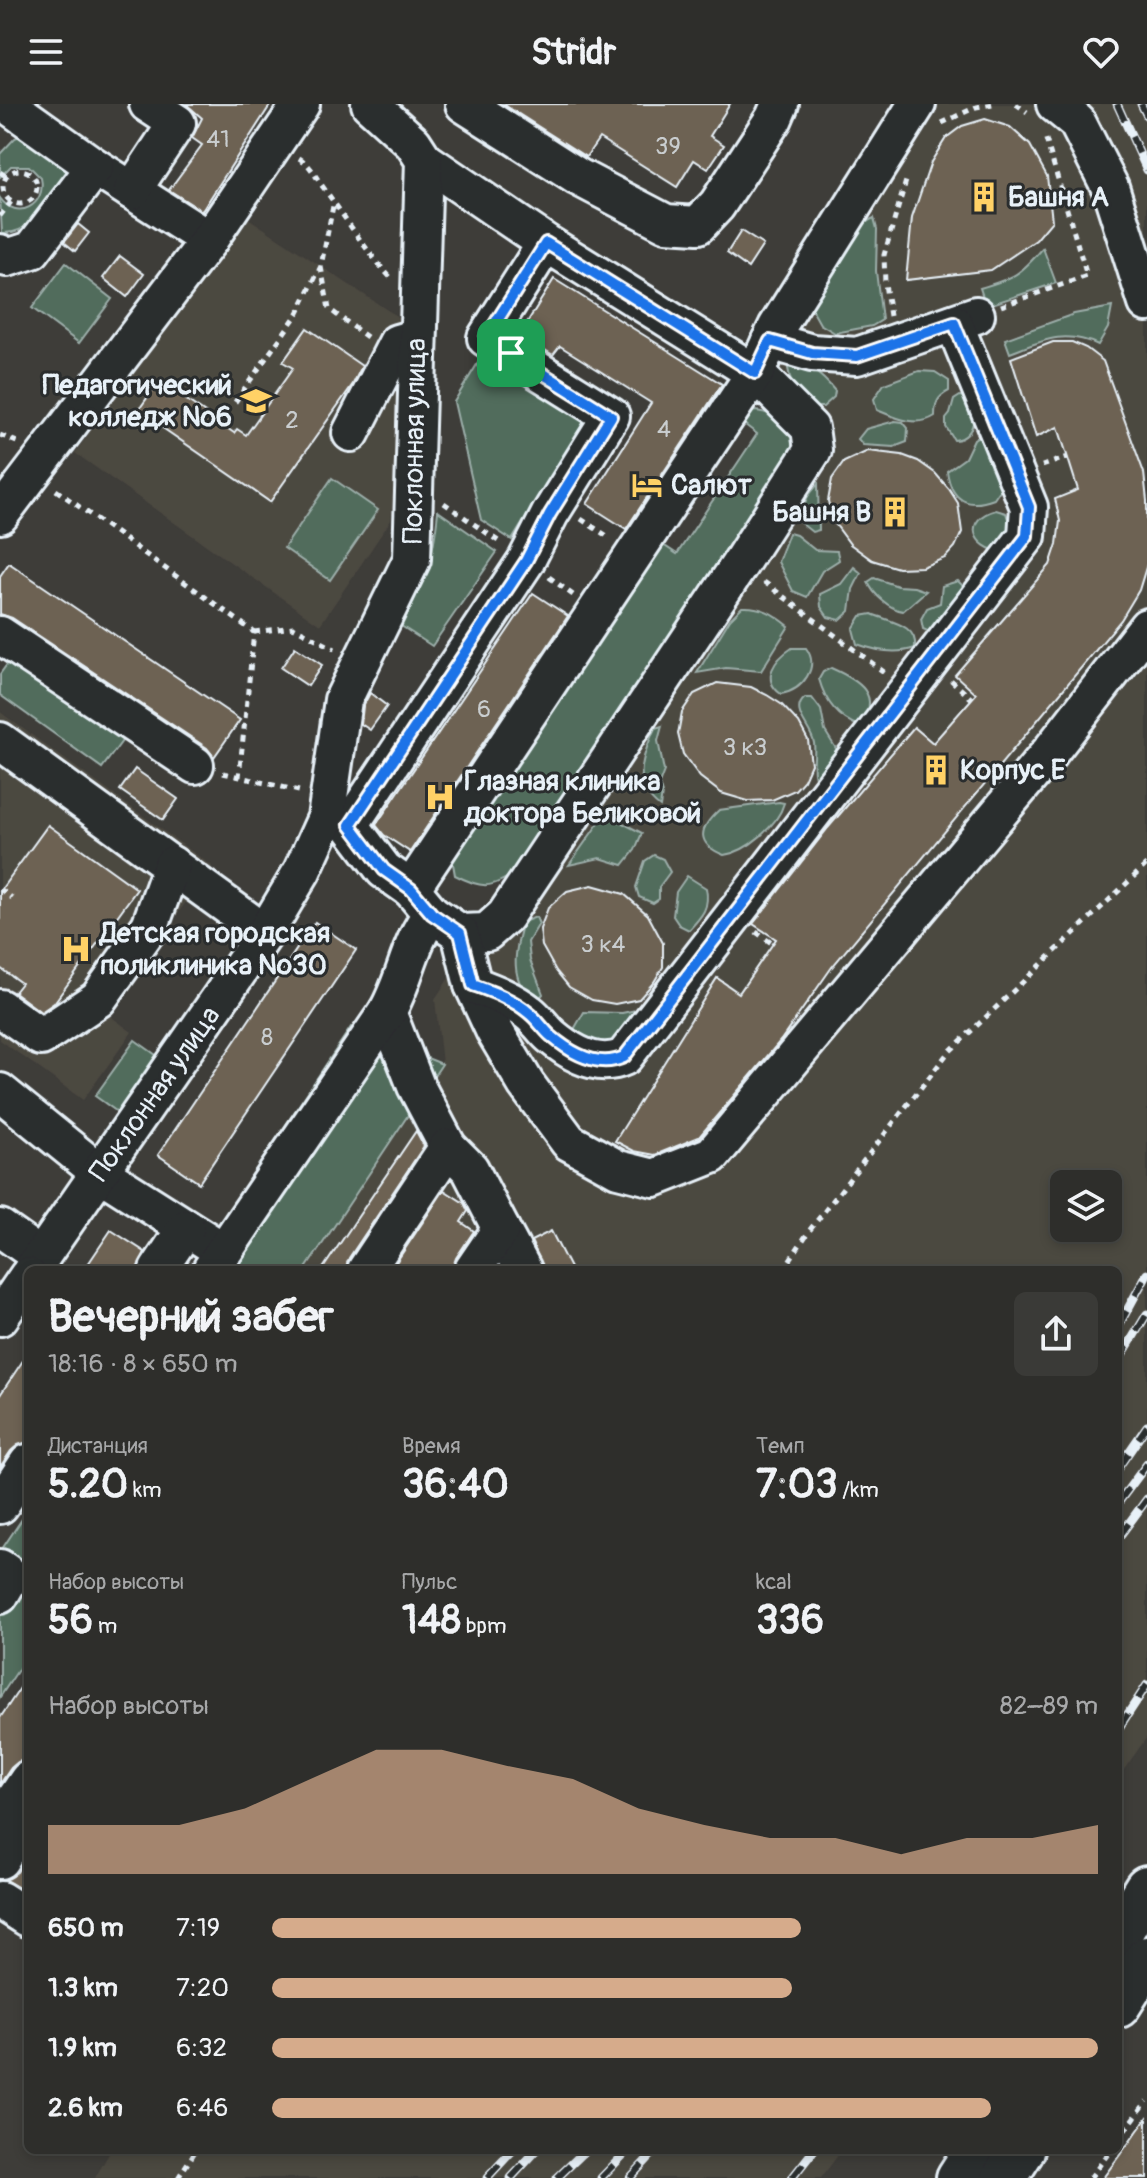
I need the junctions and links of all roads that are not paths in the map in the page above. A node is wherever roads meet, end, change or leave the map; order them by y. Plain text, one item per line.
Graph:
1 (9, 104) edge
2 (148, 104) edge
3 (301, 104) edge
4 (370, 104) edge
5 (464, 104) edge
6 (780, 104) edge
7 (0, 116) edge
8 (1043, 117) edge
9 (926, 118) edge
10 (424, 160) junction
11 (95, 167) junction
12 (132, 191) junction
13 (209, 240) junction
14 (546, 243) junction
15 (0, 253) edge
16 (1147, 303) edge
17 (409, 332) junction
18 (763, 357) junction
19 (351, 433) dead end
20 (0, 515) edge
21 (1147, 627) edge
22 (0, 635) edge
23 (0, 741) edge
24 (195, 765) road end
25 (172, 865) junction
26 (435, 912) junction
27 (265, 933) junction
28 (473, 985) junction
29 (0, 1008) edge
30 (387, 1012) junction
31 (0, 1092) edge
32 (448, 1147) junction
33 (100, 1173) junction
34 (0, 1228) edge
35 (186, 1228) junction
36 (501, 1229) junction
37 (217, 1260) edge
38 (32, 1266) edge
39 (35, 1266) edge
40 (161, 1266) edge
41 (369, 1266) edge
42 (476, 1266) edge
43 (521, 1266) edge
44 (24, 1282) edge
45 (0, 1317) edge
46 (24, 1469) edge
47 (0, 1505) edge
48 (24, 1786) edge
49 (24, 1828) edge
50 (0, 1860) edge
51 (1147, 1888) edge
52 (0, 1900) edge
53 (24, 1915) edge
54 (1122, 1929) edge
55 (1147, 1959) edge
56 (1122, 1999) edge
57 (974, 2154) edge
58 (1019, 2154) edge
59 (959, 2178) edge
60 (1004, 2178) edge

1 - 7 street
1 - 11 street
2 - 12 street
3 - 13 street
4 - 10 street
5 - 6 street
8 - 16 street
9 - 18 street
10 - 14 street
10 - 17 street, Поклонная улица
11 - 12 street
11 - 15 street
12 - 13 street
13 - 20 street
14 - 18 street
14 - 26 street
17 - 19 street
17 - 27 street, Поклонная улица
18 - 26 street
18 - 26 street
18 - 28 street
21 - 28 street
22 - 24 street
23 - 25 street
25 - 27 street
25 - 29 street
26 - 28 street
26 - 30 street
27 - 33 street, Поклонная улица
30 - 32 street
30 - 37 street
31 - 33 street
32 - 36 street
32 - 41 street
33 - 35 street
33 - 39 street, Поклонная улица
34 - 38 street
35 - 37 street
35 - 40 street
36 - 42 street
36 - 43 street
44 - 45 street, Поклонная улица
46 - 47 street
48 - 49 street
49 - 50 street
51 - 54 main road
52 - 53 street
55 - 56 main road
57 - 59 main road
58 - 60 main road

